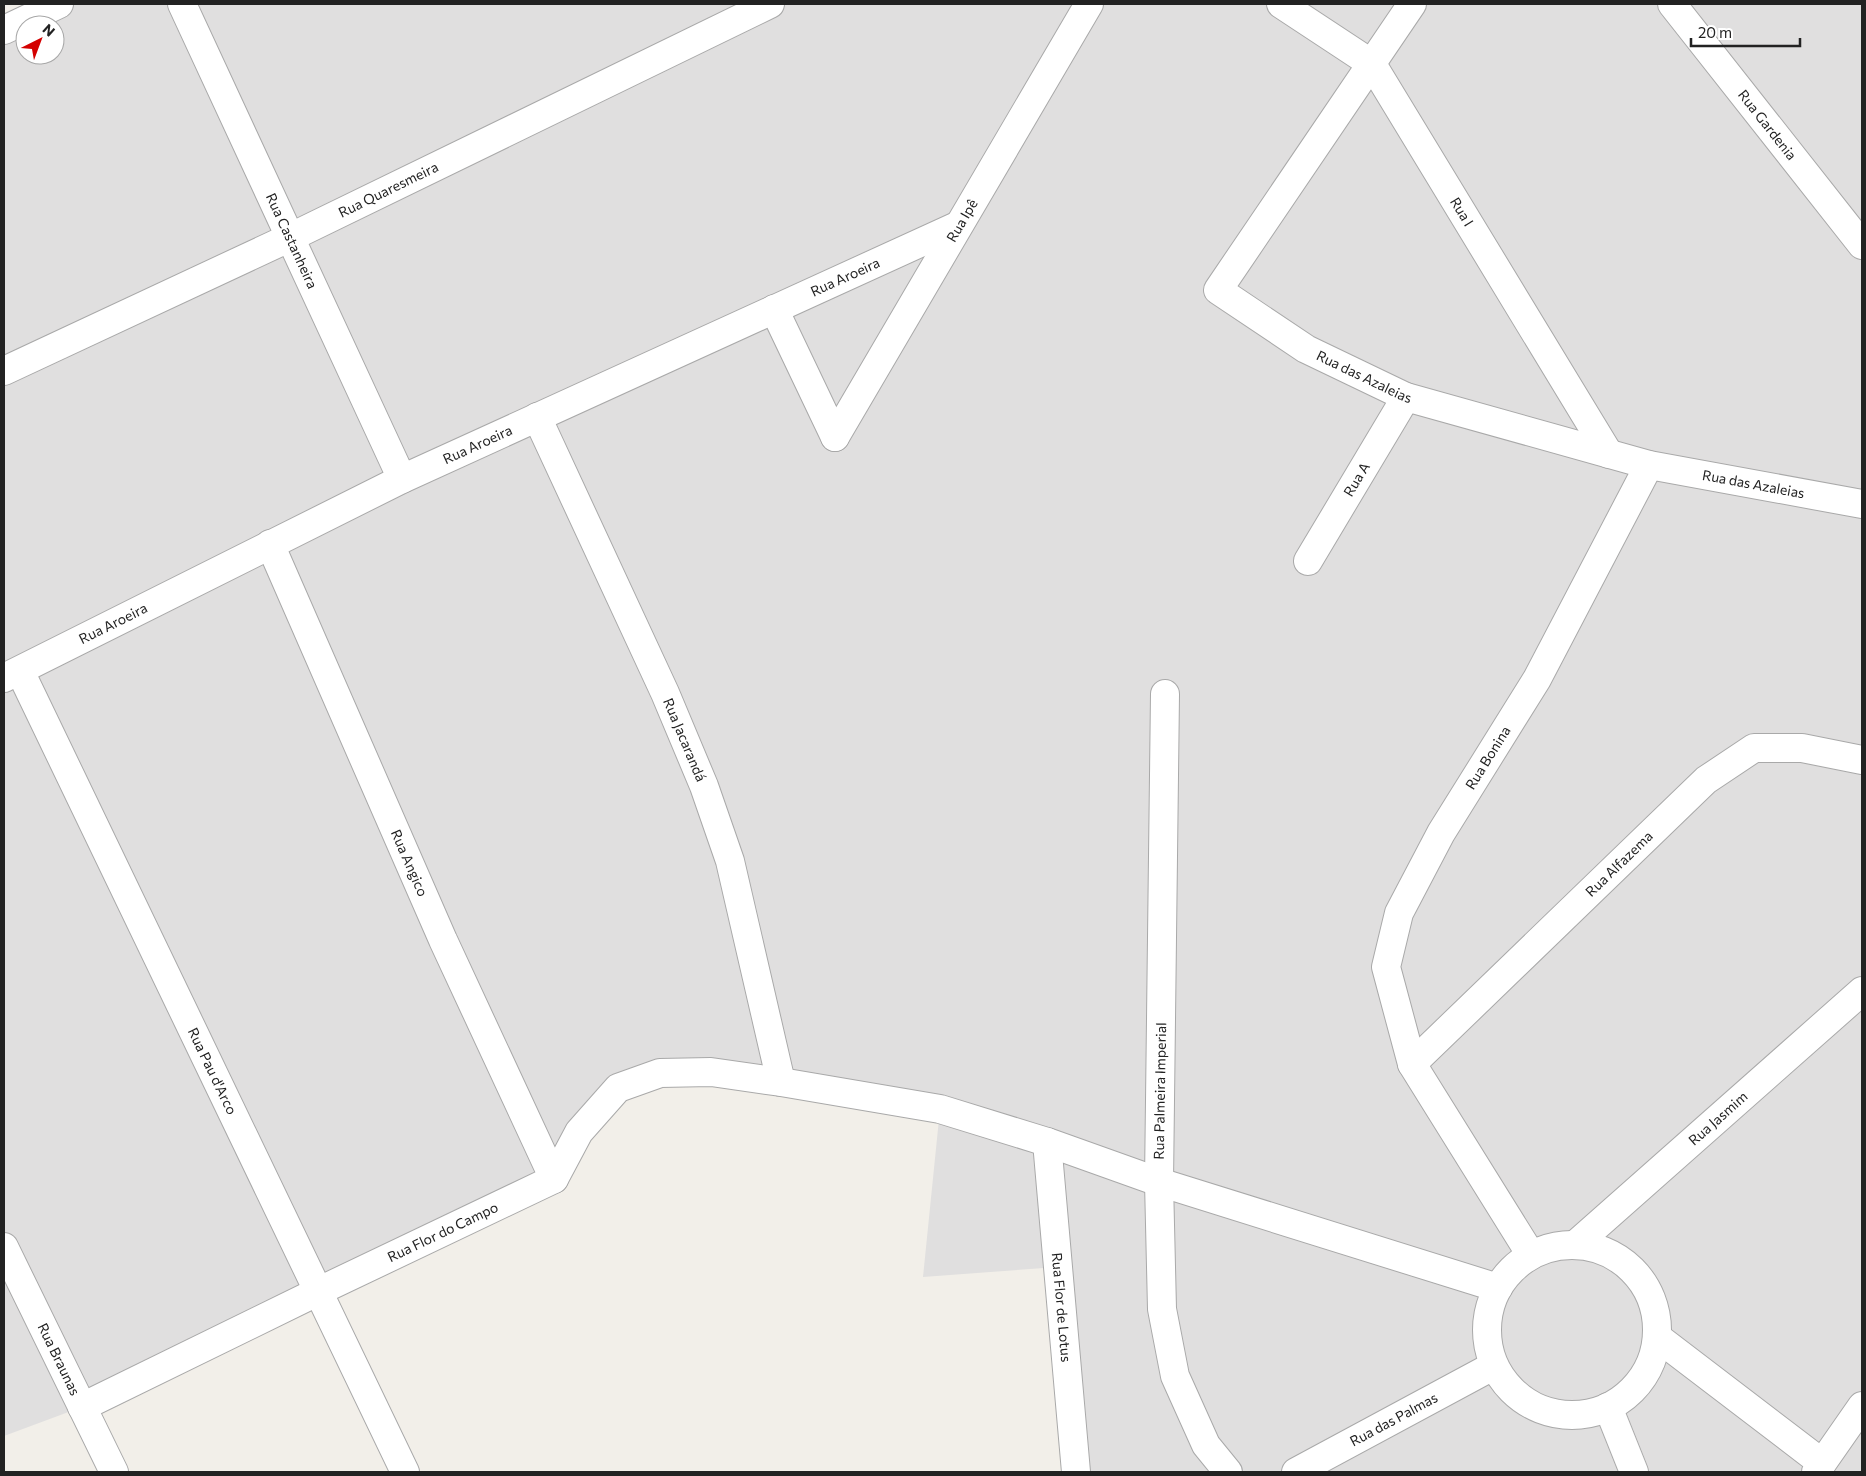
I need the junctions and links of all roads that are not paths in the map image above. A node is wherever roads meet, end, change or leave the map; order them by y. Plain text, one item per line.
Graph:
1 (59, 4) edge
2 (182, 4) edge
3 (770, 4) edge
4 (1088, 4) edge
5 (1281, 4) edge
6 (1412, 4) edge
7 (1672, 4) edge
8 (4, 30) edge
9 (1372, 64) junction
10 (957, 226) junction
11 (291, 237) junction
12 (1862, 245) edge
13 (774, 309) junction
14 (4, 371) edge
15 (1406, 397) junction
16 (537, 417) junction
17 (1609, 454) junction
18 (1649, 465) junction
19 (402, 479) junction
20 (1862, 504) edge
21 (270, 544) junction
22 (1308, 561) dead end
23 (12, 674) edge
24 (1165, 694) dead end
25 (1862, 760) edge
26 (1862, 991) edge
27 (1412, 1064) junction
28 (781, 1082) junction
29 (1047, 1142) junction
30 (554, 1179) junction
31 (1159, 1182) junction
32 (1574, 1244) junction
33 (4, 1247) edge
34 (1531, 1255) junction
35 (1498, 1288) junction
36 (317, 1292) junction
37 (1657, 1337) junction
38 (1493, 1366) junction
39 (1862, 1406) edge
40 (82, 1407) junction
41 (1608, 1407) junction
42 (1819, 1468) edge
43 (114, 1472) edge
44 (405, 1472) edge
45 (1076, 1472) edge
46 (1228, 1472) edge
47 (1296, 1472) edge
48 (1634, 1472) edge

1 - 8 street
2 - 11 street, Rua Castanheira
3 - 11 street, Rua Quaresmeira
4 - 10 street, Rua Ipê
5 - 9 street, Rua I
6 - 9 street, Rua das Azaleias
7 - 12 street, Rua Gardenia
9 - 15 street, Rua das Azaleias
9 - 17 street, Rua I
10 - 13 street, Rua Aroeira
10 - 13 street, Rua Ipê
11 - 14 street, Rua Quaresmeira
11 - 19 street, Rua Castanheira
13 - 16 street, Rua Aroeira
15 - 17 street, Rua das Azaleias
15 - 22 street, Rua A
16 - 19 street, Rua Aroeira
16 - 28 street, Rua Jacarandá
17 - 18 street, Rua das Azaleias
18 - 20 street, Rua das Azaleias
18 - 27 street, Rua Bonina
19 - 21 street, Rua Aroeira
21 - 23 street, Rua Aroeira
21 - 30 street, Rua Angico
23 - 36 street, Rua Pau d'Arco
24 - 31 street, Rua Palmeira Imperial
25 - 27 street, Rua Alfazema
26 - 32 street, Rua Jasmim
27 - 34 street, Rua Bonina
28 - 29 street
28 - 30 street
29 - 31 street
29 - 45 street, Rua Flor de Lotus
30 - 36 street, Rua Flor do Campo
31 - 35 street
31 - 46 street, Rua Palmeira Imperial
32 - 34 street
32 - 37 street
33 - 40 street, Rua Braunas
34 - 35 street
35 - 38 street
36 - 40 street, Rua Flor do Campo
36 - 44 street, Rua Pau d'Arco
37 - 41 street
37 - 42 street
38 - 41 street
38 - 47 street, Rua das Palmas
39 - 42 street
40 - 43 street, Rua Braunas
41 - 48 street

